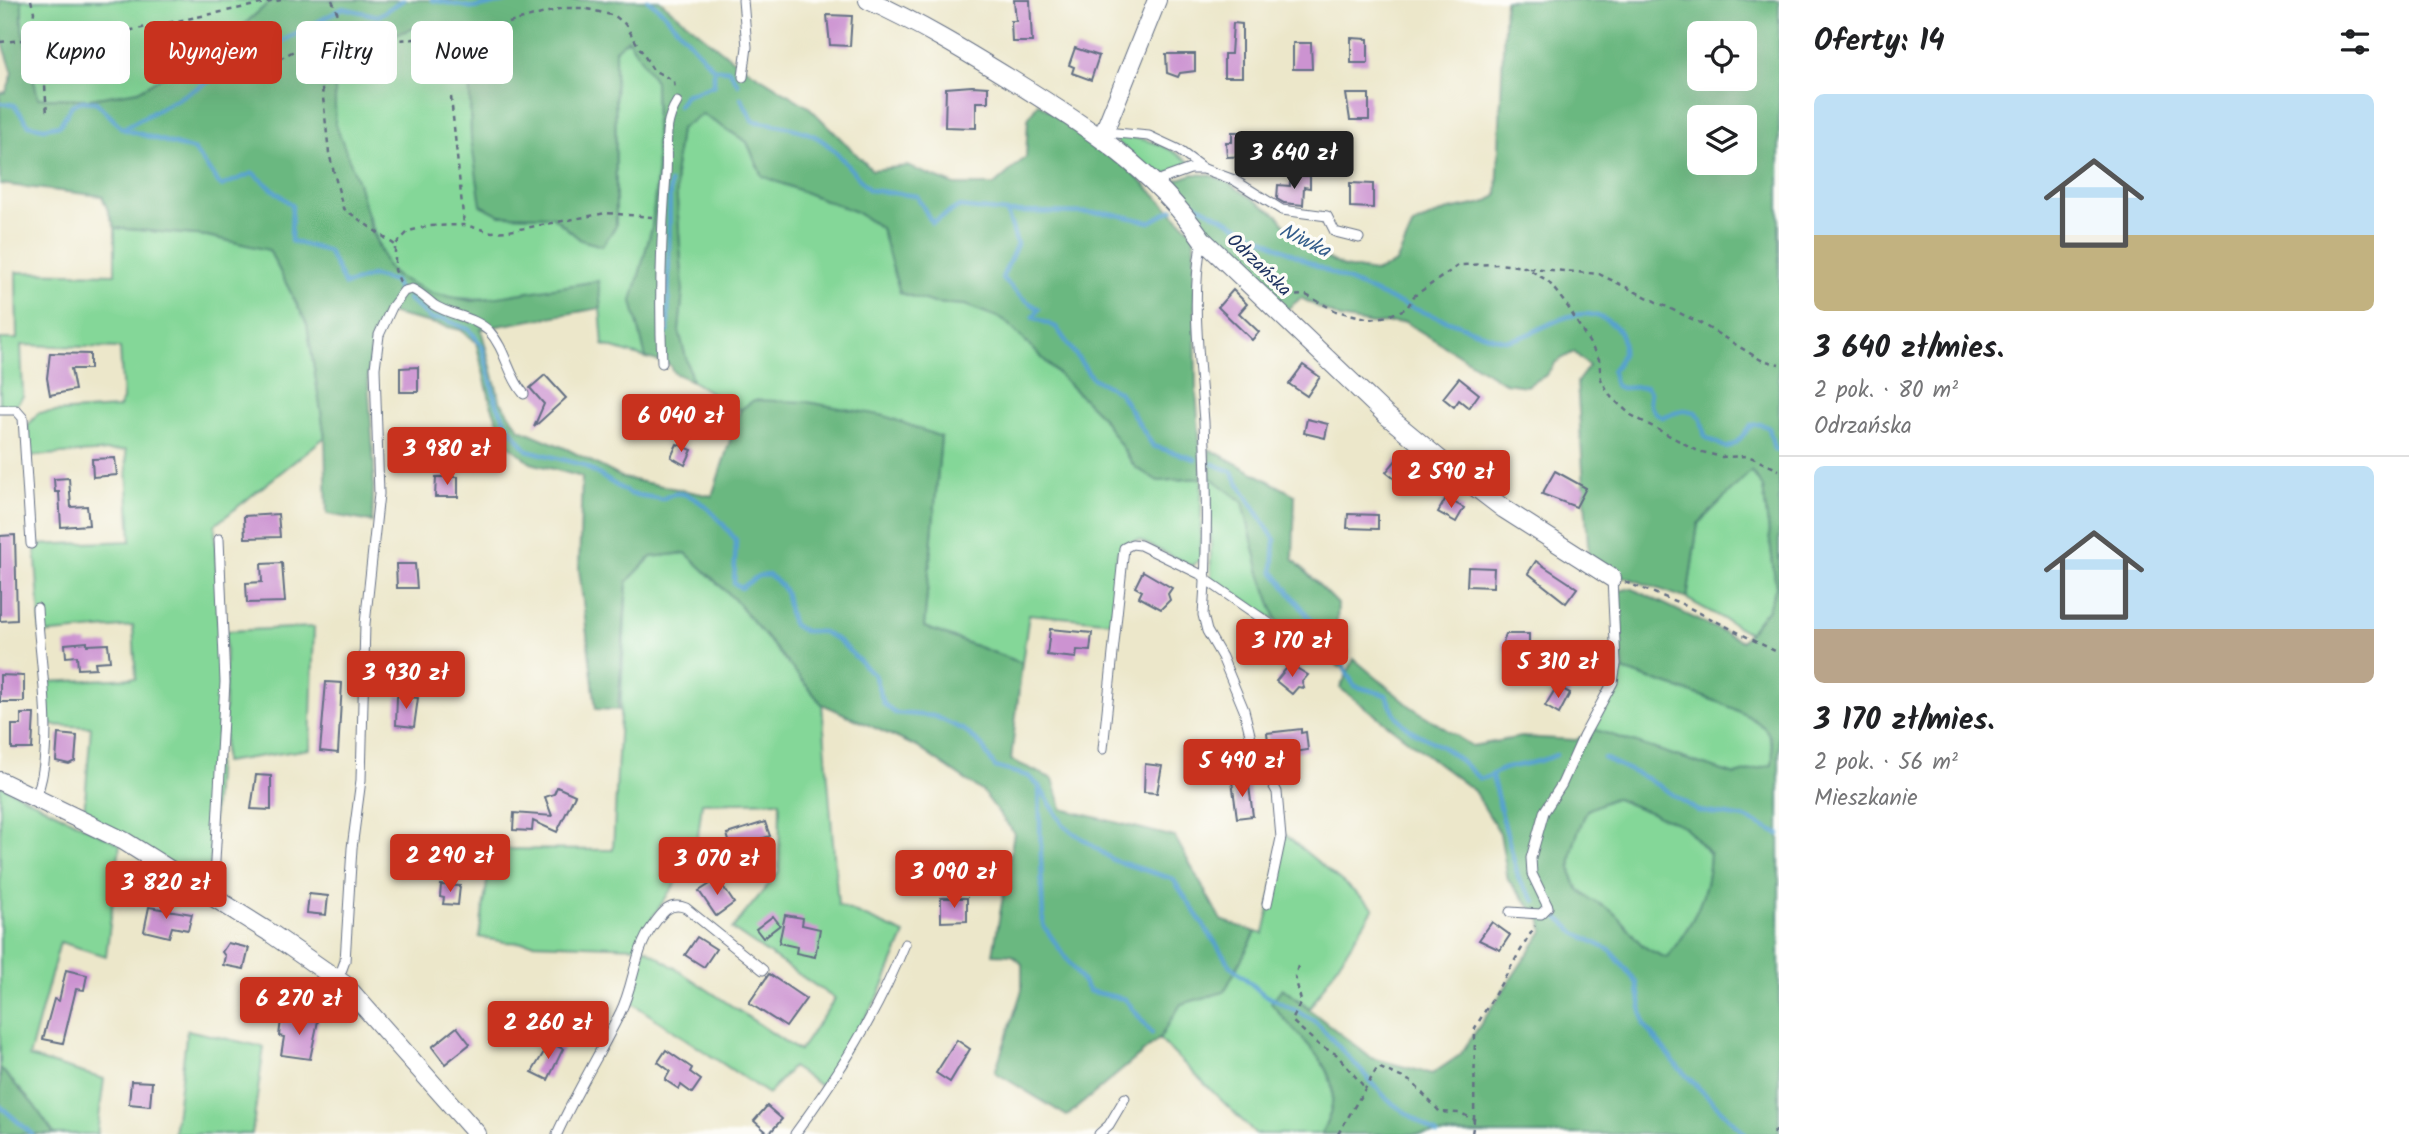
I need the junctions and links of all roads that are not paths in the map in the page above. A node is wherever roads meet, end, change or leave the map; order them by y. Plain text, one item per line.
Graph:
1 (743, 0) edge
2 (868, 0) edge
3 (1157, 0) edge
4 (743, 77) dead end
5 (677, 102) road end
6 (1103, 134) junction
7 (1204, 169) junction
8 (1154, 181) junction
9 (1359, 238) dead end
10 (1202, 239) junction
11 (662, 363) dead end
12 (524, 394) dead end
13 (0, 410) edge
14 (219, 539) dead end
15 (31, 544) dead end
16 (1206, 578) junction
17 (1612, 578) joint
18 (37, 608) dead end
19 (1270, 624) dead end
20 (1103, 748) dead end
21 (0, 781) edge
22 (36, 797) junction
23 (213, 897) junction
24 (1267, 904) dead end
25 (1510, 912) dead end
26 (905, 944) dead end
27 (763, 970) dead end
28 (338, 980) junction
29 (1125, 1098) dead end
30 (477, 1134) edge
31 (557, 1134) edge
32 (795, 1134) edge
33 (1099, 1134) edge

1 - 4 lane
2 - 6 street, Odrzańska
3 - 6 street
5 - 11 lane
6 - 7 lane
6 - 8 street, Odrzańska
7 - 8 lane
7 - 9 lane
8 - 10 street, Odrzańska
10 - 16 lane
10 - 17 street, Odrzańska
12 - 28 lane
13 - 15 lane
14 - 23 lane
16 - 19 lane
16 - 20 lane
16 - 24 lane
17 - 25 lane
18 - 22 lane
21 - 22 street
22 - 23 street
23 - 28 street
26 - 32 lane
27 - 31 lane
28 - 30 street
29 - 33 lane

